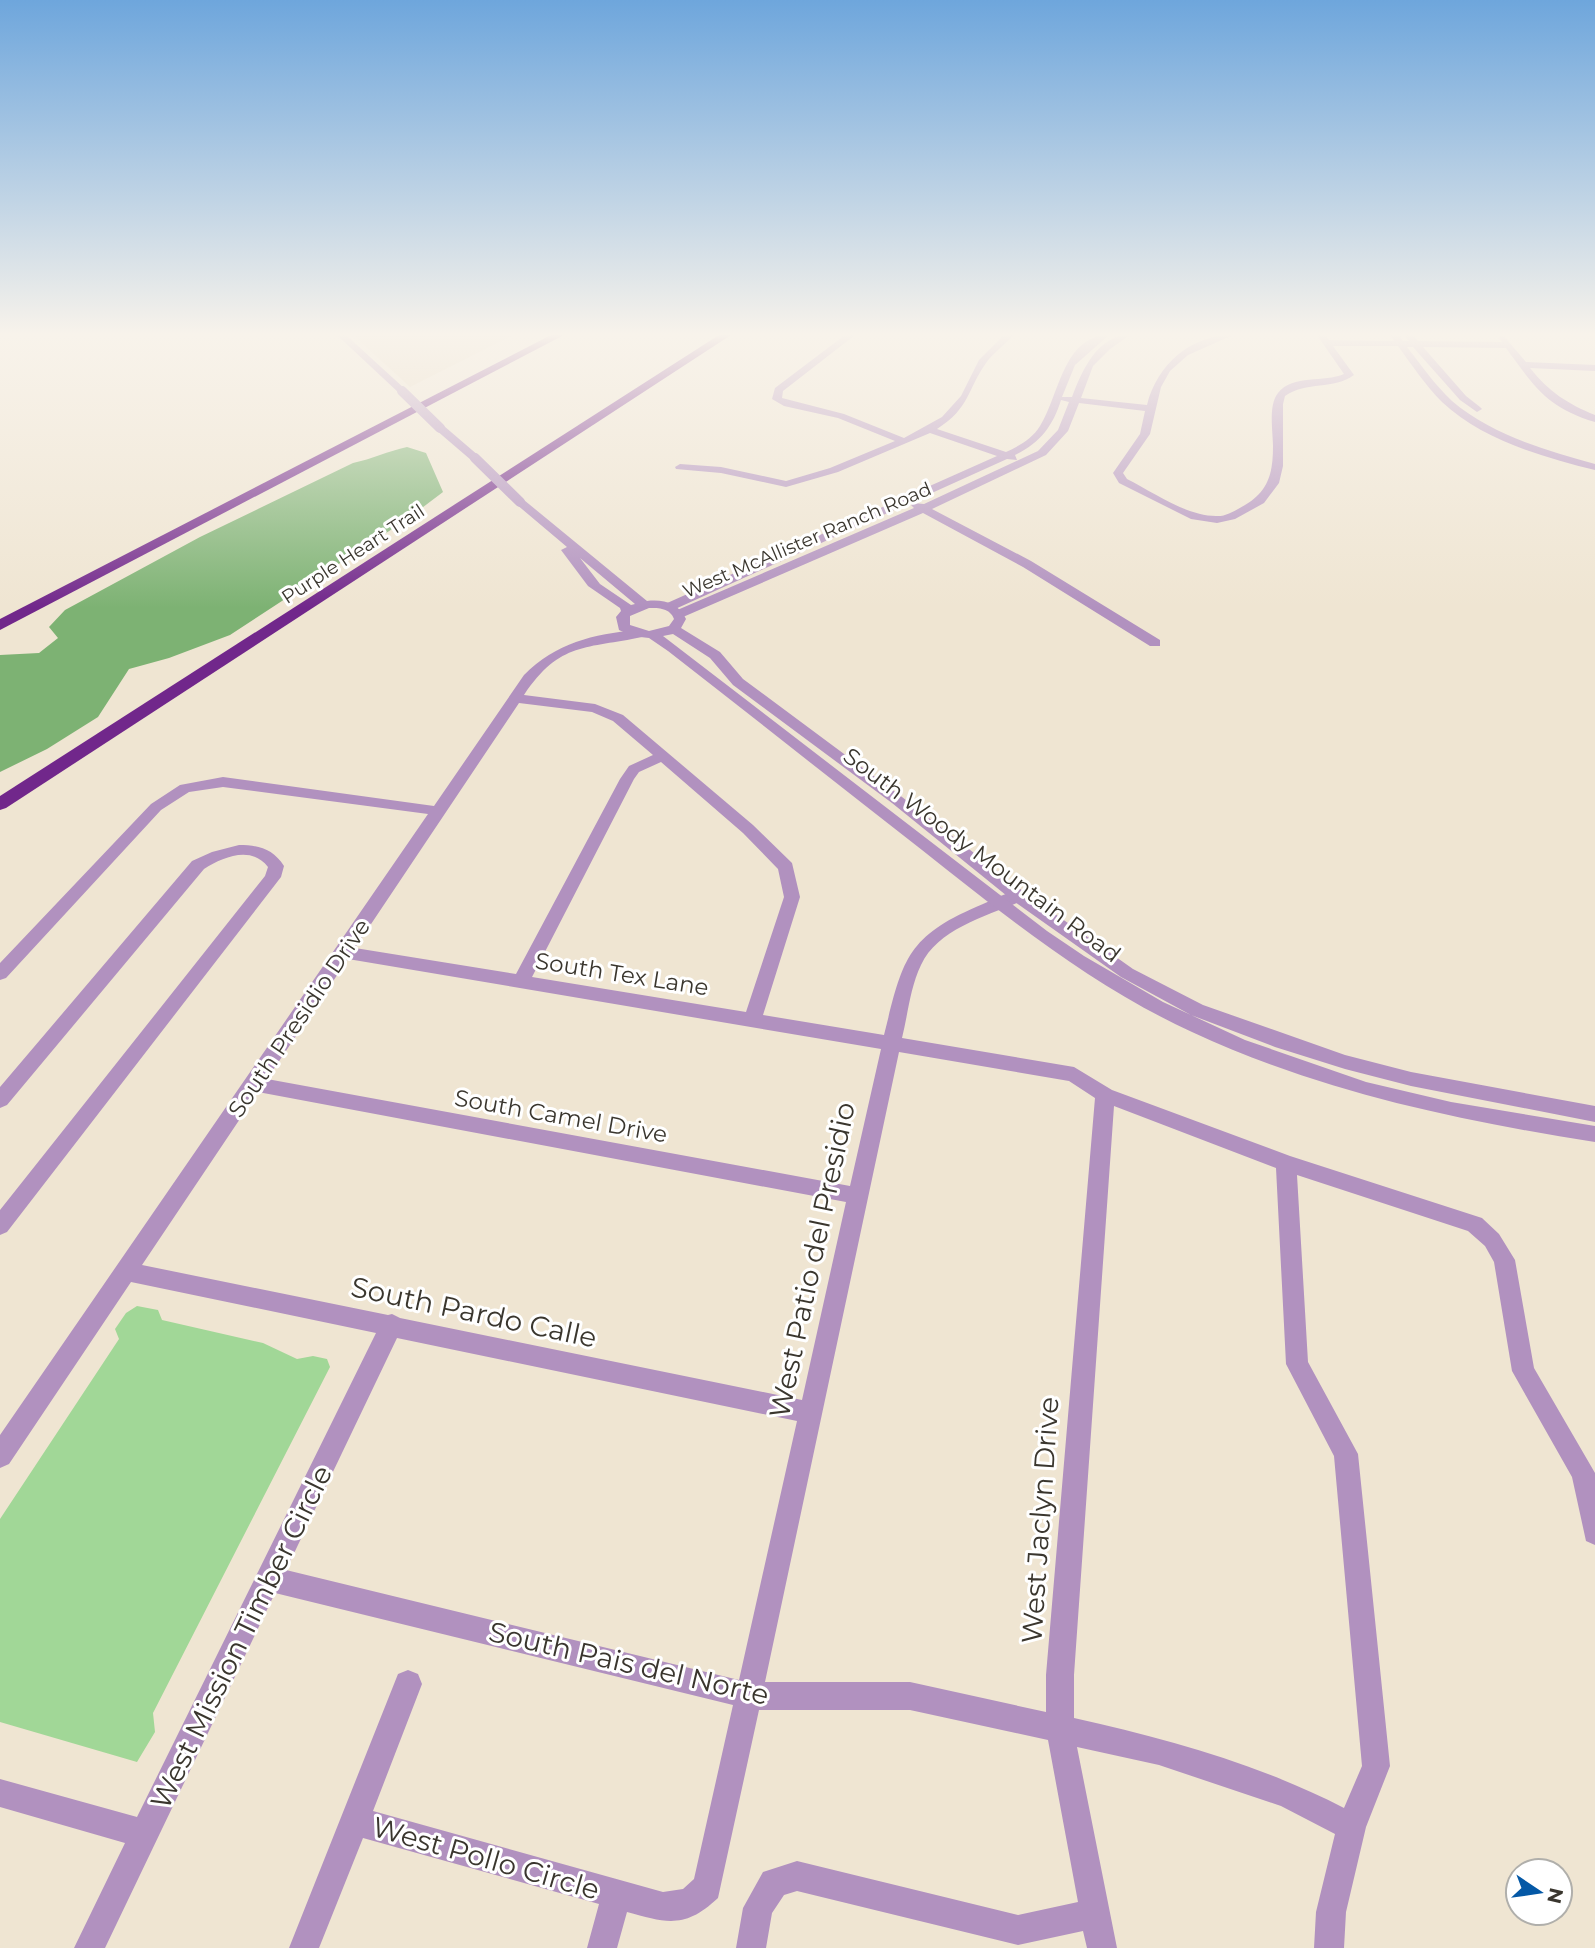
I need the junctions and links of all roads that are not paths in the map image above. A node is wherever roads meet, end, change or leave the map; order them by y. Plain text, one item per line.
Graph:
1 (384, 426) edge
2 (438, 426) edge
3 (585, 426) edge
4 (865, 426) edge
5 (935, 426) edge
6 (1044, 426) edge
7 (1064, 426) edge
8 (1147, 426) edge
9 (1278, 426) edge
10 (1484, 426) edge
11 (1505, 426) edge
12 (930, 430) junction
13 (904, 442) junction
14 (1006, 456) junction
15 (1595, 461) edge
16 (1026, 463) junction
17 (680, 467) dead end
18 (1595, 467) edge
19 (908, 500) junction
20 (923, 508) junction
21 (552, 531) junction
22 (644, 605) junction
23 (625, 614) junction
24 (674, 617) junction
25 (0, 625) edge
26 (637, 634) junction
27 (653, 635) junction
28 (598, 636) junction
29 (1154, 643) dead end
30 (516, 698) junction
31 (661, 757) junction
32 (0, 804) edge
33 (438, 811) junction
34 (1010, 900) junction
35 (345, 952) junction
36 (0, 974) edge
37 (521, 982) junction
38 (752, 1020) junction
39 (891, 1044) junction
40 (254, 1084) junction
41 (1105, 1095) junction
42 (0, 1100) edge
43 (1595, 1114) edge
44 (1595, 1134) edge
45 (1286, 1163) junction
46 (859, 1196) junction
47 (0, 1226) edge
48 (125, 1271) junction
49 (392, 1324) junction
50 (811, 1413) junction
51 (0, 1456) edge
52 (1595, 1532) edge
53 (270, 1579) junction
54 (408, 1684) dead end
55 (750, 1696) junction
56 (1060, 1730) junction
57 (0, 1793) edge
58 (355, 1821) junction
59 (1351, 1827) junction
60 (145, 1834) junction
61 (616, 1895) junction
62 (1096, 1913) junction
63 (89, 1948) edge
64 (304, 1948) edge
65 (602, 1948) edge
66 (751, 1948) edge
67 (1102, 1948) edge
68 (1329, 1948) edge

1 - 25 highway
2 - 21 street, bridge
3 - 32 highway, Purple Heart Trail
4 - 13 street
5 - 12 street
6 - 14 street, West McAllister Ranch Road
7 - 16 street, West McAllister Ranch Road
8 - 9 street
10 - 18 street
11 - 15 street
12 - 13 street
12 - 14 street
13 - 17 street
14 - 16 street
14 - 19 street, West McAllister Ranch Road
16 - 20 street, West McAllister Ranch Road
19 - 20 street
19 - 24 street, West McAllister Ranch Road
20 - 24 street, West McAllister Ranch Road
20 - 29 street
21 - 22 street
21 - 23 street
22 - 23 street
22 - 24 street
23 - 26 street
23 - 28 street
24 - 27 street
24 - 34 street, South Woody Mountain Road
26 - 27 street, South Presidio Drive
26 - 28 street, South Presidio Drive
27 - 34 street, South Woody Mountain Road
28 - 30 street, South Presidio Drive
30 - 31 street
30 - 33 street, South Presidio Drive
31 - 37 street
31 - 38 street
33 - 35 street, South Presidio Drive
33 - 36 street
34 - 39 street, West Patio del Presidio
34 - 43 street, South Woody Mountain Road
34 - 44 street, South Woody Mountain Road
35 - 37 street, South Tex Lane
35 - 40 street, South Presidio Drive
37 - 38 street, South Tex Lane
38 - 39 street, South Tex Lane
39 - 41 street, South Tex Lane
39 - 46 street, West Patio del Presidio
40 - 46 street, South Camel Drive
40 - 48 street, South Presidio Drive
41 - 45 street, South Tex Lane
41 - 56 street, West Jaclyn Drive
42 - 47 street
45 - 52 street, South Tex Lane
45 - 59 street
46 - 50 street, West Patio del Presidio
48 - 49 street, South Pardo Calle
48 - 51 street, South Presidio Drive
49 - 50 street, South Pardo Calle
49 - 53 street, West Mission Timber Circle
50 - 55 street, West Patio del Presidio
53 - 55 street, South Pais del Norte
53 - 60 street, West Mission Timber Circle
54 - 58 street, West Pollo Circle
55 - 56 street, South Pais del Norte
55 - 61 street, West Pollo Circle
56 - 59 street, South Pais del Norte
56 - 62 street, West Jaclyn Drive
57 - 60 street
58 - 61 street, West Pollo Circle
58 - 64 street, West Pollo Circle
59 - 68 street
60 - 63 street, West Mission Timber Circle
61 - 65 street, West Pollo Circle
62 - 66 street
62 - 67 street, West Jaclyn Drive

